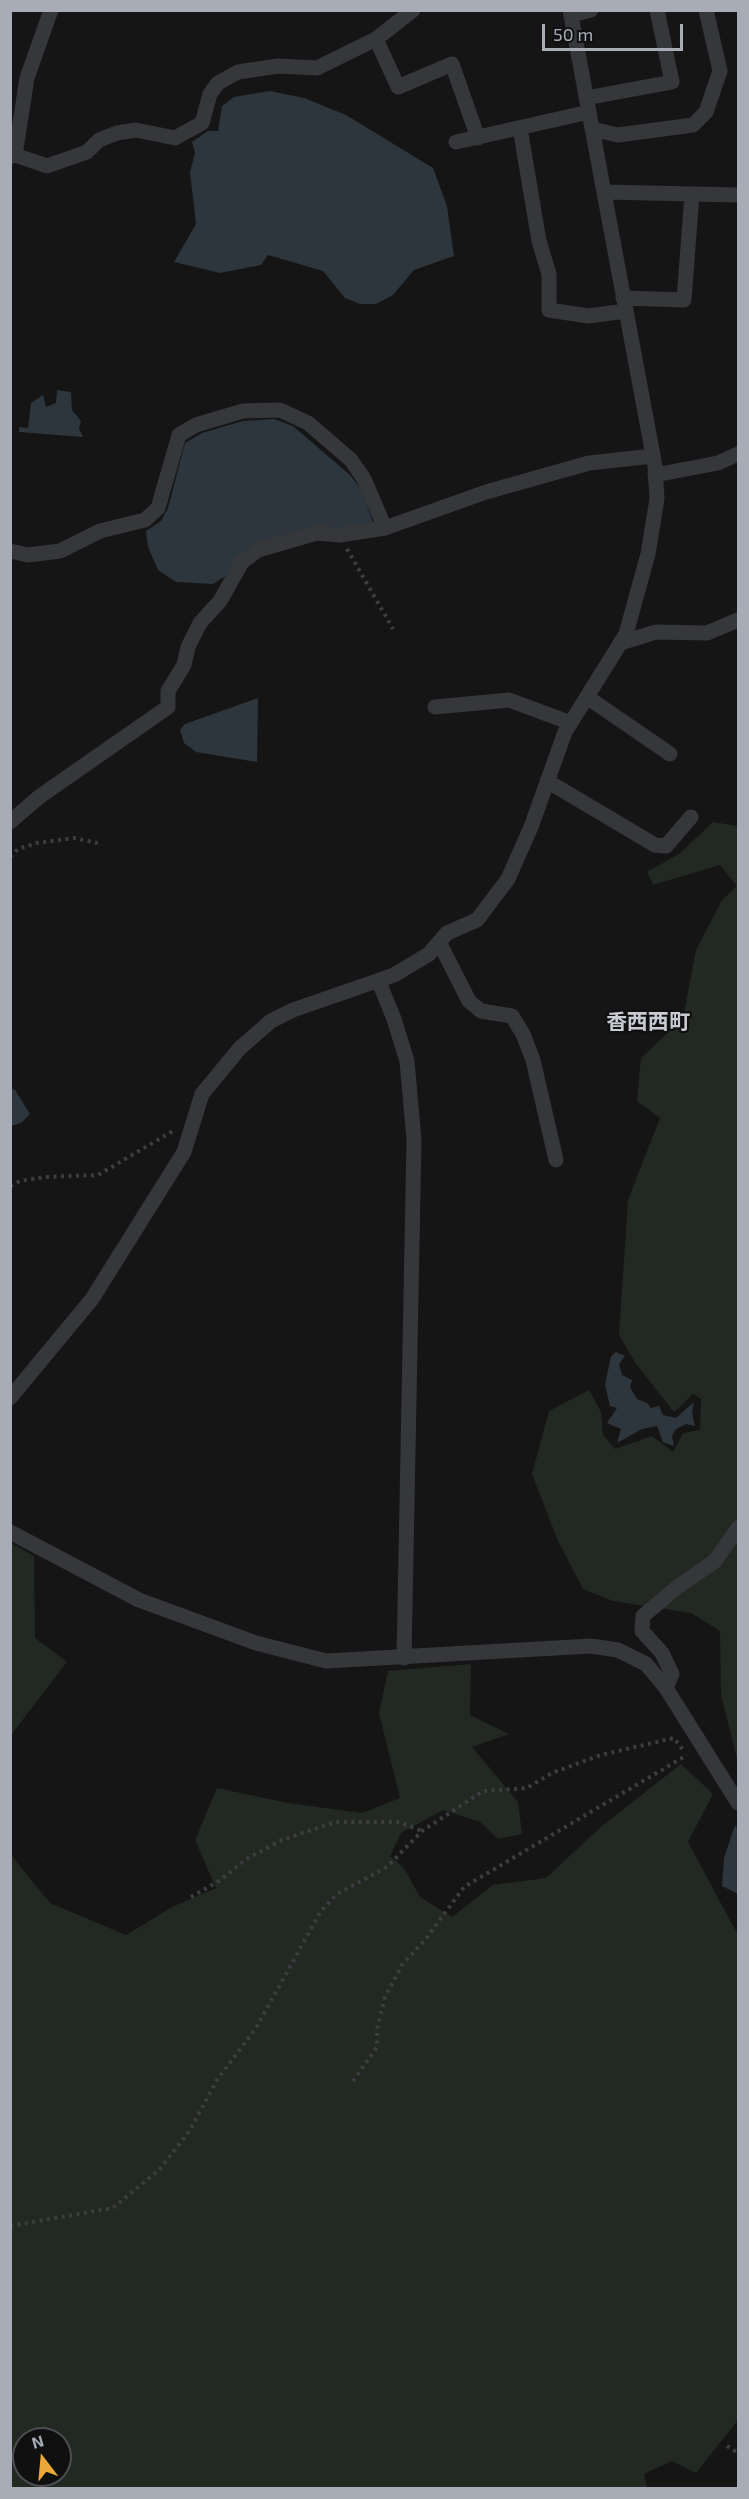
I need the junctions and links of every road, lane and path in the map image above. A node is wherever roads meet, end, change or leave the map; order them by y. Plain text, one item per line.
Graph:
1 (51, 10) edge
2 (413, 10) edge
3 (591, 10) edge
4 (657, 10) edge
5 (706, 10) edge
6 (571, 13) edge
7 (376, 39) junction
8 (588, 105) junction
9 (520, 128) junction
10 (592, 129) junction
11 (478, 138) junction
12 (456, 142) dead end
13 (13, 156) edge
14 (604, 192) junction
15 (692, 194) junction
16 (738, 195) edge
17 (625, 304) junction
18 (738, 454) edge
19 (653, 456) junction
20 (655, 475) junction
21 (385, 528) junction
22 (340, 535) junction
23 (10, 551) edge
24 (738, 620) edge
25 (393, 629) dead end
26 (620, 643) junction
27 (588, 697) junction
28 (435, 707) dead end
29 (571, 723) junction
30 (670, 754) dead end
31 (547, 781) junction
32 (691, 817) dead end
33 (10, 822) edge
34 (102, 844) dead end
35 (10, 857) edge
36 (439, 942) junction
37 (379, 982) junction
38 (195, 1118) junction
39 (556, 1160) dead end
40 (10, 1186) edge
41 (10, 1398) edge
42 (738, 1528) edge
43 (10, 1532) edge
44 (404, 1658) junction
45 (666, 1688) junction
46 (687, 1755) junction
47 (693, 1762) dead end
48 (738, 1803) edge
49 (422, 1831) junction
50 (191, 1897) dead end
51 (353, 2081) dead end
52 (10, 2226) edge
53 (727, 2446) dead end
54 (738, 2453) edge

1 - 13 street
2 - 7 street
3 - 6 street
4 - 8 street
5 - 10 street
6 - 8 street
7 - 11 street
7 - 13 street
8 - 9 street
8 - 10 street
9 - 11 street
9 - 17 street
10 - 14 street
11 - 12 street
14 - 15 street
14 - 17 street
15 - 16 street
15 - 17 street
17 - 19 street
18 - 20 street
19 - 20 street
19 - 21 street
20 - 26 street
21 - 22 street
21 - 23 street
22 - 25 path
22 - 33 street
24 - 26 street
26 - 27 street
27 - 29 street
27 - 30 street
28 - 29 street
29 - 31 street
31 - 32 street
31 - 36 street
34 - 35 path
36 - 37 street
36 - 39 street
37 - 38 street
37 - 44 street
38 - 40 path
38 - 41 street
42 - 45 street
43 - 44 street
44 - 45 street
45 - 48 street
46 - 47 path
46 - 49 path
46 - 51 path
49 - 50 path
49 - 52 path
53 - 54 path

